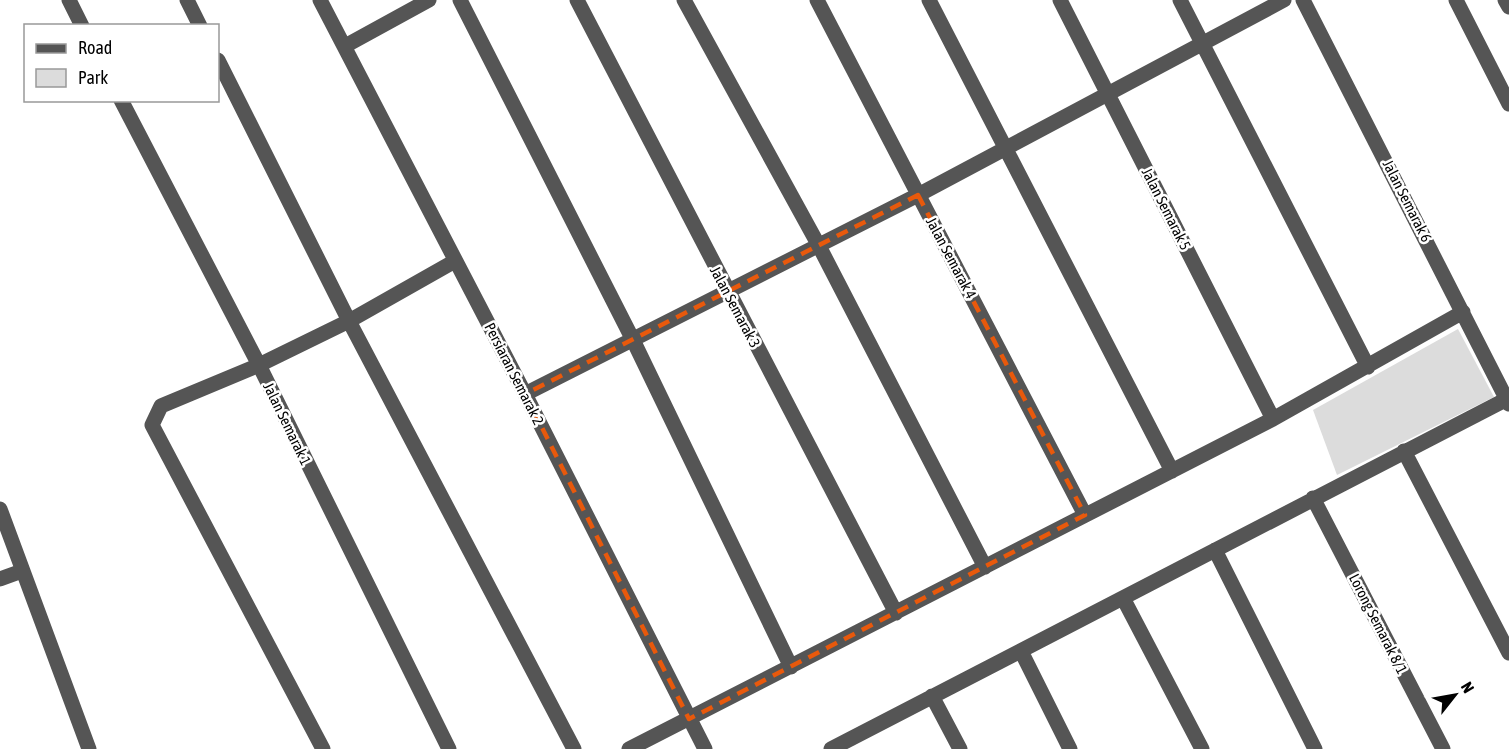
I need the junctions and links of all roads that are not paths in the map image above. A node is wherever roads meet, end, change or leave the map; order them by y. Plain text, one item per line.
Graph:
1 (69, 0) edge
2 (187, 0) edge
3 (320, 0) edge
4 (429, 0) edge
5 (460, 0) edge
6 (577, 0) edge
7 (684, 0) edge
8 (818, 0) edge
9 (929, 0) edge
10 (1060, 0) edge
11 (1180, 0) edge
12 (1284, 0) edge
13 (1303, 0) edge
14 (1456, 0) edge
15 (1505, 0) edge
16 (1509, 7) edge
17 (81, 24) edge
18 (199, 24) edge
19 (1202, 44) junction
20 (345, 46) junction
21 (219, 62) edge
22 (1108, 94) junction
23 (122, 102) edge
24 (1509, 104) edge
25 (1006, 147) junction
26 (918, 195) junction
27 (819, 246) junction
28 (455, 261) junction
29 (728, 293) junction
30 (1463, 312) junction
31 (349, 321) junction
32 (633, 340) junction
33 (259, 365) junction
34 (1368, 368) junction
35 (525, 394) junction
36 (1508, 402) edge
37 (1273, 419) junction
38 (1404, 451) junction
39 (1172, 471) junction
40 (1313, 498) junction
41 (0, 509) edge
42 (1085, 515) junction
43 (1215, 550) junction
44 (985, 567) junction
45 (22, 571) junction
46 (0, 579) edge
47 (1123, 598) junction
48 (896, 613) junction
49 (1020, 651) junction
50 (1509, 653) edge
51 (791, 667) junction
52 (932, 696) junction
53 (689, 719) junction
54 (89, 749) edge
55 (323, 749) edge
56 (449, 749) edge
57 (574, 749) edge
58 (629, 749) edge
59 (705, 749) edge
60 (831, 749) edge
61 (960, 749) edge
62 (1070, 749) edge
63 (1202, 749) edge
64 (1315, 749) edge
65 (1443, 749) edge

1 - 17 street
2 - 18 street
3 - 20 street, Persiaran Semarak 2
4 - 20 street
5 - 32 street
6 - 29 street, Jalan Semarak 3
7 - 27 street
8 - 26 street, Jalan Semarak 4
9 - 25 street
10 - 22 street, Jalan Semarak 5
11 - 19 street
12 - 19 street
13 - 30 street, Jalan Semarak 6
14 - 24 street
15 - 16 street
19 - 22 street
19 - 34 street
20 - 28 street, Persiaran Semarak 2
21 - 31 street
22 - 25 street
22 - 37 street, Jalan Semarak 5
23 - 33 street, Jalan Semarak 1
25 - 26 street
25 - 39 street
26 - 27 street
26 - 42 street, Jalan Semarak 4
27 - 29 street
27 - 44 street
28 - 31 street
28 - 35 street, Persiaran Semarak 2
29 - 32 street
29 - 48 street, Jalan Semarak 3
30 - 34 street
30 - 36 street, Jalan Semarak 6
31 - 33 street
31 - 57 street
32 - 35 street
32 - 51 street
33 - 55 street
33 - 56 street, Jalan Semarak 1
34 - 37 street
35 - 53 street, Persiaran Semarak 2
36 - 38 street
37 - 39 street
38 - 40 street
38 - 50 street
39 - 42 street
40 - 43 street
40 - 65 street, Lorong Semarak 8/1
41 - 45 street
42 - 44 street
43 - 47 street
43 - 64 street
44 - 48 street
45 - 46 street
45 - 54 street
47 - 49 street
47 - 63 street
48 - 51 street
49 - 52 street
49 - 62 street
51 - 53 street
52 - 60 street
52 - 61 street
53 - 58 street
53 - 59 street, Persiaran Semarak 2

